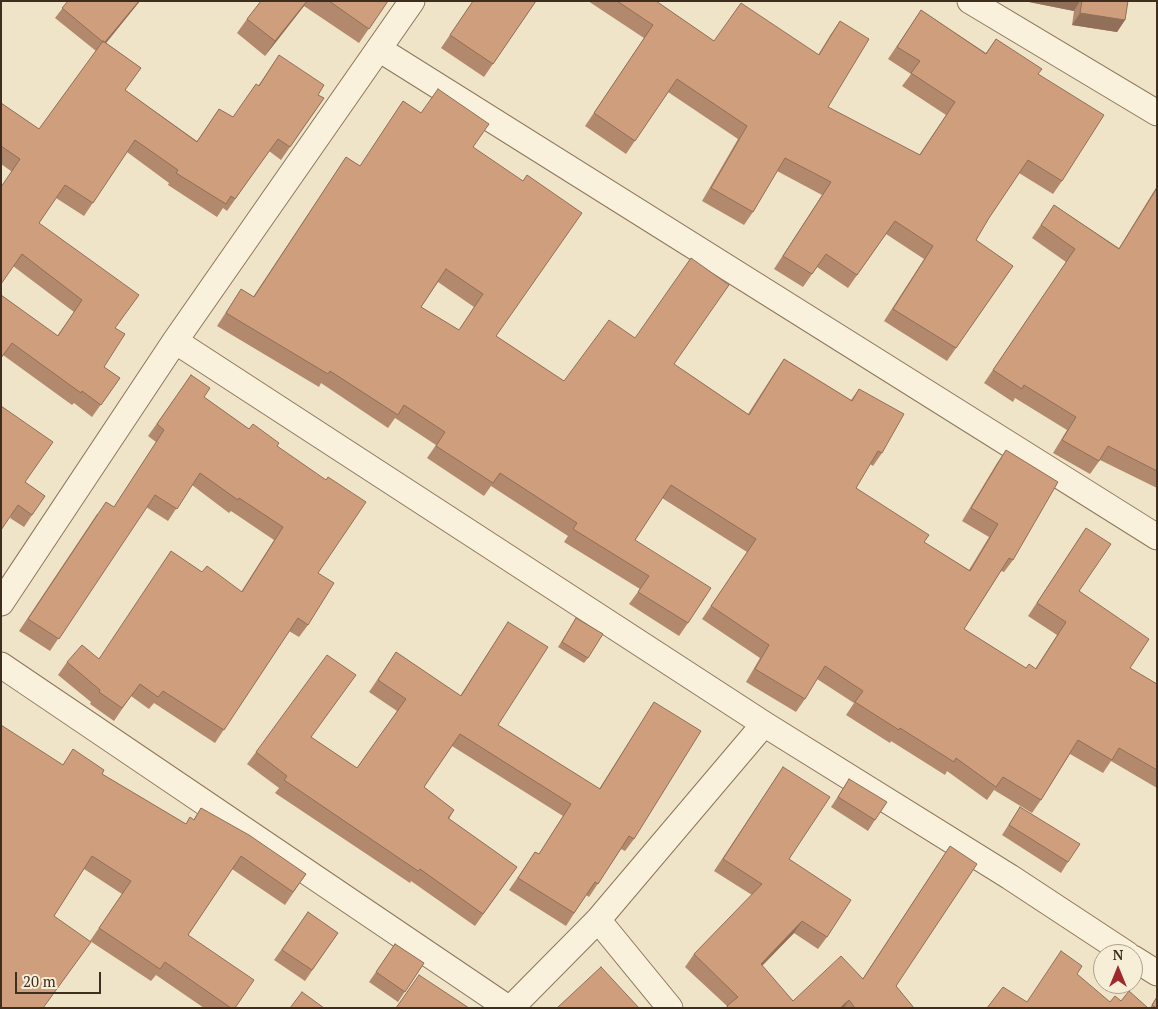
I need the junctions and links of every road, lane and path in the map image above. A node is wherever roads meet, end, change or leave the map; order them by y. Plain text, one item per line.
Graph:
1 (412, 1) edge
2 (970, 1) edge
3 (379, 49) junction
4 (1157, 113) edge
5 (175, 341) junction
6 (1157, 537) edge
7 (1, 603) edge
8 (1, 665) edge
9 (764, 724) junction
10 (598, 920) junction
11 (1112, 944) edge
12 (1143, 964) edge
13 (1157, 973) edge
14 (509, 1008) edge
15 (670, 1008) edge

1 - 3 street
2 - 4 street
3 - 5 street
3 - 6 street
5 - 7 street
5 - 9 street
8 - 14 street
9 - 10 street
9 - 11 street
10 - 14 street
10 - 15 street
12 - 13 street

